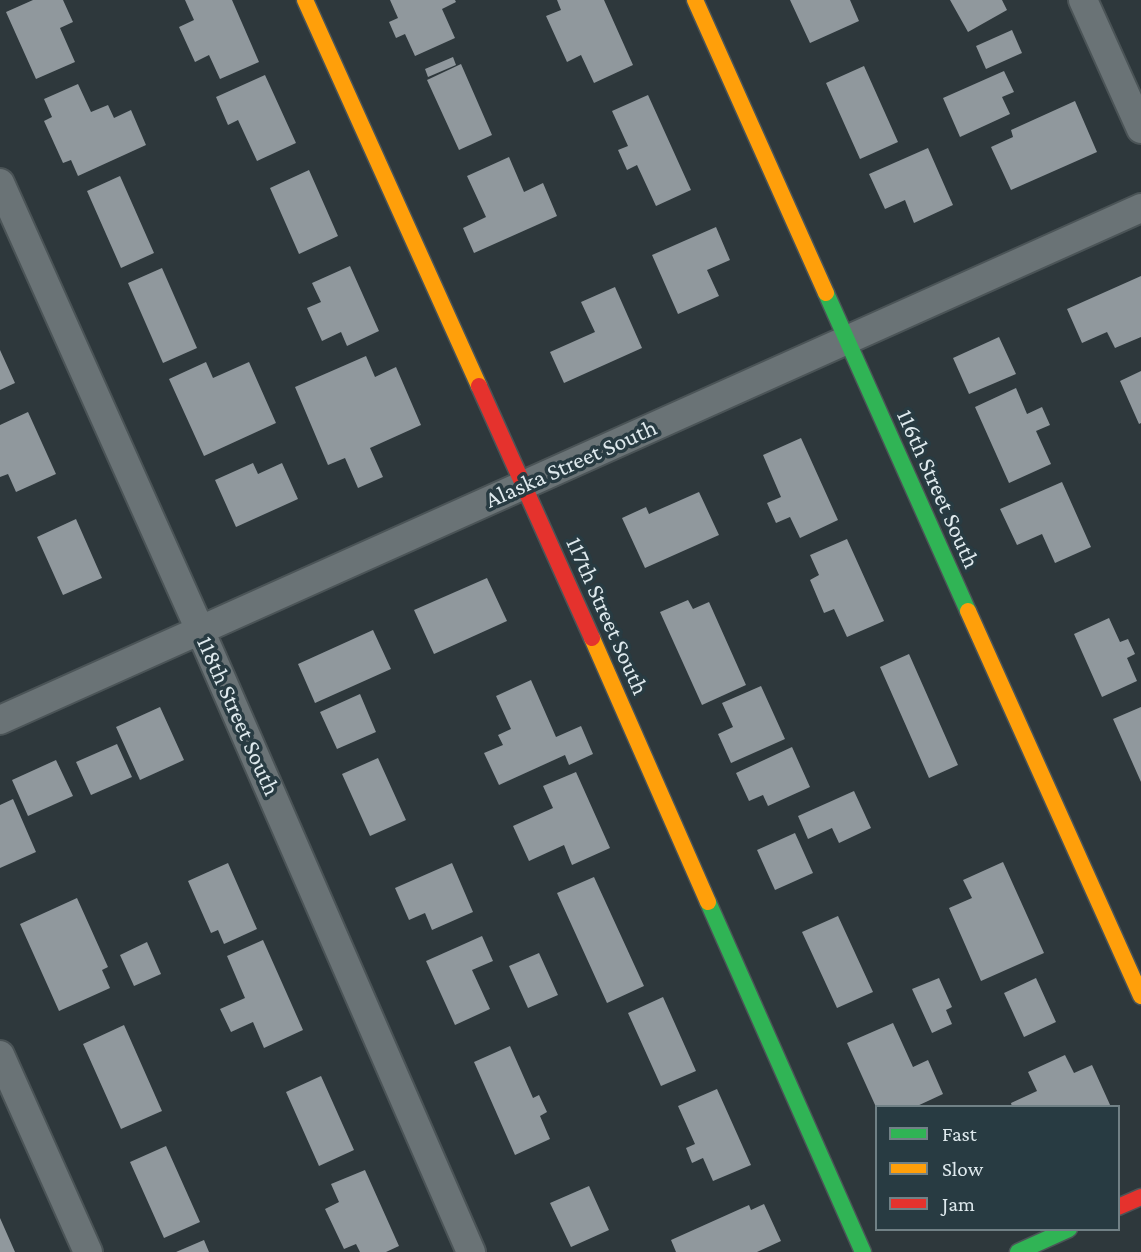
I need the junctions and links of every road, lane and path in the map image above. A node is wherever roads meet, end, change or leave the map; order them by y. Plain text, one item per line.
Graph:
1 (305, 0) edge
2 (695, 0) edge
3 (1083, 0) edge
4 (1141, 129) edge
5 (0, 183) edge
6 (1141, 208) edge
7 (846, 340) junction
8 (524, 485) junction
9 (200, 630) junction
10 (0, 720) edge
11 (1141, 996) edge
12 (0, 1055) edge
13 (1141, 1197) edge
14 (1120, 1206) edge
15 (1065, 1231) edge
16 (88, 1252) edge
17 (471, 1252) edge
18 (863, 1252) edge
19 (1018, 1252) edge

1 - 8 street, 117th Street South
2 - 7 street, 116th Street South
3 - 4 street
5 - 9 street, 118th Street South
6 - 7 street, Alaska Street South
7 - 8 street, Alaska Street South
7 - 11 street, 116th Street South
8 - 9 street, Alaska Street South
8 - 18 street, 117th Street South
9 - 10 street, Alaska Street South
9 - 17 street, 118th Street South
12 - 16 street
13 - 14 street
15 - 19 street

